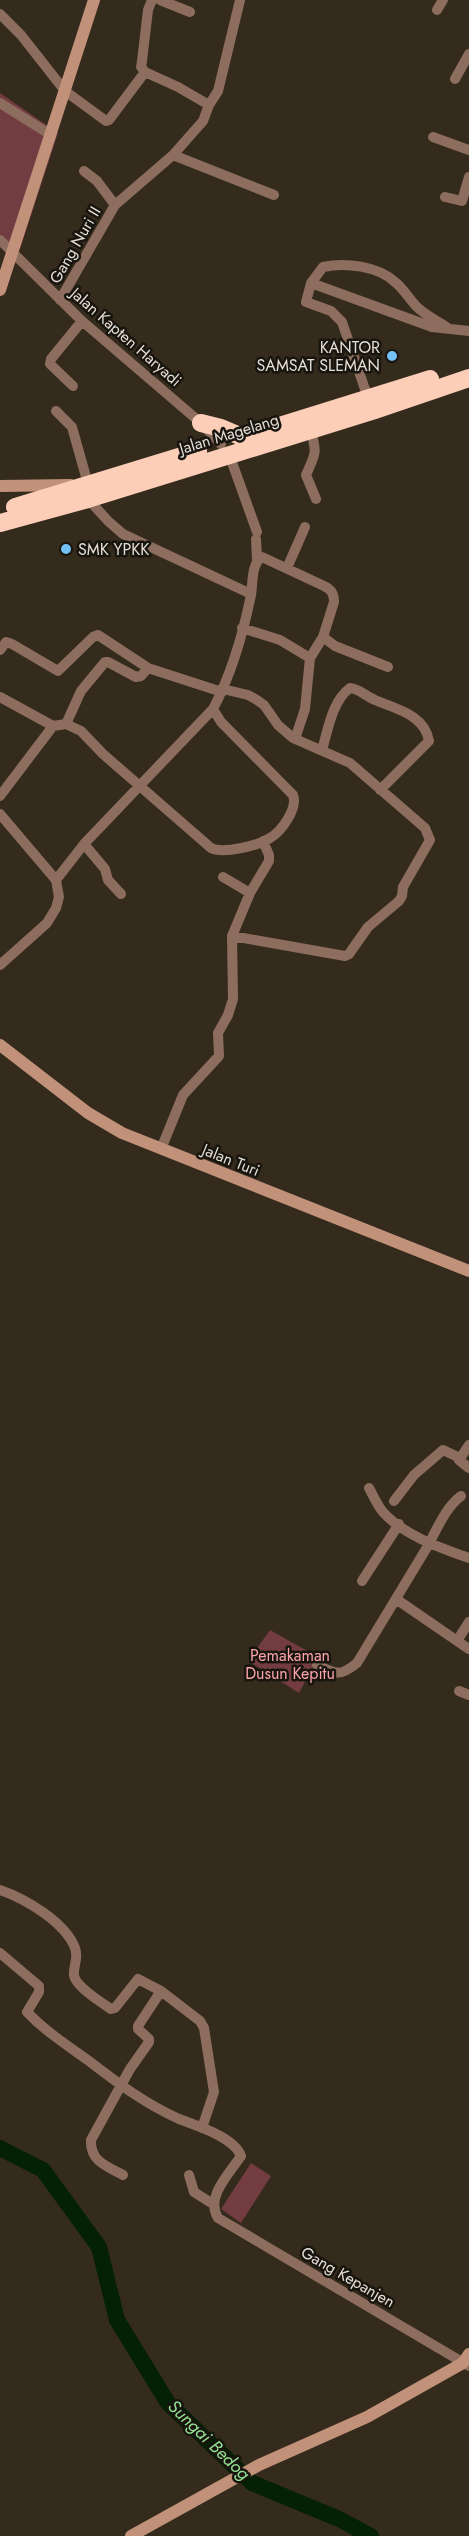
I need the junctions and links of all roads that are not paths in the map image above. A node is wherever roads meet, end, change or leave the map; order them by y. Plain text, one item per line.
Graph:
1 (94, 0) edge
2 (152, 0) edge
3 (160, 0) edge
4 (240, 0) edge
5 (443, 0) edge
6 (437, 10) dead end
7 (190, 12) dead end
8 (0, 14) edge
9 (469, 54) edge
10 (145, 72) junction
11 (455, 79) dead end
12 (65, 91) junction
13 (0, 103) edge
14 (209, 105) junction
15 (51, 135) junction
16 (433, 137) dead end
17 (469, 150) edge
18 (173, 155) junction
19 (84, 171) dead end
20 (469, 177) edge
21 (274, 195) dead end
22 (445, 197) dead end
23 (115, 205) junction
24 (0, 240) edge
25 (13, 251) junction
26 (311, 283) junction
27 (0, 290) edge
28 (60, 300) junction
29 (82, 321) junction
30 (448, 328) junction
31 (469, 331) edge
32 (469, 366) edge
33 (469, 378) edge
34 (73, 386) dead end
35 (368, 398) junction
36 (56, 411) dead end
37 (201, 423) junction
38 (310, 430) junction
39 (242, 437) junction
40 (225, 449) junction
41 (0, 486) edge
42 (88, 492) junction
43 (26, 494) junction
44 (316, 499) dead end
45 (0, 512) edge
46 (0, 523) edge
47 (305, 527) dead end
48 (257, 560) junction
49 (287, 568) junction
50 (251, 594) junction
51 (242, 628) junction
52 (323, 638) junction
53 (0, 650) edge
54 (310, 658) junction
55 (388, 667) dead end
56 (148, 668) junction
57 (223, 690) junction
58 (0, 697) edge
59 (213, 709) junction
60 (66, 724) junction
61 (54, 726) junction
62 (295, 739) junction
63 (322, 750) junction
64 (139, 786) junction
65 (381, 790) junction
66 (0, 796) edge
67 (0, 814) edge
68 (263, 841) junction
69 (84, 844) junction
70 (224, 877) dead end
71 (56, 880) junction
72 (250, 893) junction
73 (122, 894) dead end
74 (232, 936) junction
75 (0, 965) edge
76 (0, 1045) edge
77 (160, 1149) junction
78 (469, 1271) edge
79 (469, 1445) edge
80 (460, 1458) junction
81 (469, 1468) edge
82 (369, 1488) dead end
83 (461, 1496) dead end
84 (394, 1501) dead end
85 (399, 1524) junction
86 (429, 1544) junction
87 (469, 1558) edge
88 (362, 1581) dead end
89 (396, 1599) junction
90 (469, 1622) edge
91 (457, 1641) junction
92 (469, 1649) edge
93 (317, 1665) dead end
94 (0, 1890) edge
95 (0, 1953) edge
96 (161, 1991) junction
97 (120, 2086) junction
98 (202, 2128) junction
99 (123, 2175) dead end
100 (189, 2175) dead end
101 (213, 2204) junction
102 (467, 2361) edge
103 (131, 2536) edge

1 - 12 main road
2 - 10 street
3 - 7 street
4 - 14 street, Gang Nuri II
5 - 6 street
8 - 12 street
9 - 11 street
10 - 12 street
10 - 14 street
12 - 15 main road
13 - 15 street
14 - 18 street, Gang Nuri II
15 - 25 main road
16 - 17 street
18 - 21 street
18 - 23 street, Gang Nuri II
19 - 23 street
20 - 22 street
23 - 28 street, Gang Nuri II
24 - 25 street, Jalan Kapten Haryadi
25 - 27 main road
25 - 28 street, Jalan Kapten Haryadi
26 - 30 street
26 - 30 street
26 - 35 street
28 - 29 street, Jalan Kapten Haryadi
29 - 34 street
29 - 37 street, Jalan Kapten Haryadi
30 - 31 street
32 - 35 highway, Jalan Magelang
33 - 38 highway, Jalan Magelang
35 - 39 highway, Jalan Magelang
36 - 42 street
37 - 39 highway
37 - 40 street, Jalan Kapten Haryadi
38 - 40 highway, Jalan Magelang
38 - 44 street
39 - 40 highway, Jalan Magelang
40 - 42 highway, Jalan Magelang
40 - 48 street
41 - 43 main road
42 - 43 highway, Jalan Magelang
42 - 46 highway, Jalan Magelang
42 - 50 street
43 - 45 highway, Jalan Magelang
47 - 49 street
48 - 49 street
48 - 50 street
49 - 52 street
50 - 51 street
51 - 54 street
51 - 57 street
52 - 54 street
52 - 55 street
53 - 56 street
54 - 62 street
56 - 57 street
56 - 60 street
57 - 59 street
57 - 62 street
58 - 61 street
59 - 64 street
59 - 68 street
60 - 61 street
60 - 64 street
61 - 66 street
62 - 63 street
63 - 65 street
63 - 65 street
64 - 68 street
64 - 69 street
65 - 74 street
67 - 71 street
68 - 72 street
69 - 71 street
69 - 73 street
70 - 72 street
71 - 75 street
72 - 74 street
74 - 77 street
76 - 77 main road, Jalan Turi
77 - 78 main road, Jalan Turi
79 - 80 street
80 - 81 street
80 - 84 street
82 - 85 street
83 - 86 street
85 - 86 street
85 - 88 street
86 - 87 street
86 - 89 street
89 - 91 street
89 - 93 street
90 - 91 street
91 - 92 street
94 - 96 street
95 - 97 street
96 - 97 street
96 - 98 street
97 - 98 street
97 - 99 street
98 - 101 street
100 - 101 street
101 - 102 street, Gang Kepanjen
102 - 103 main road

